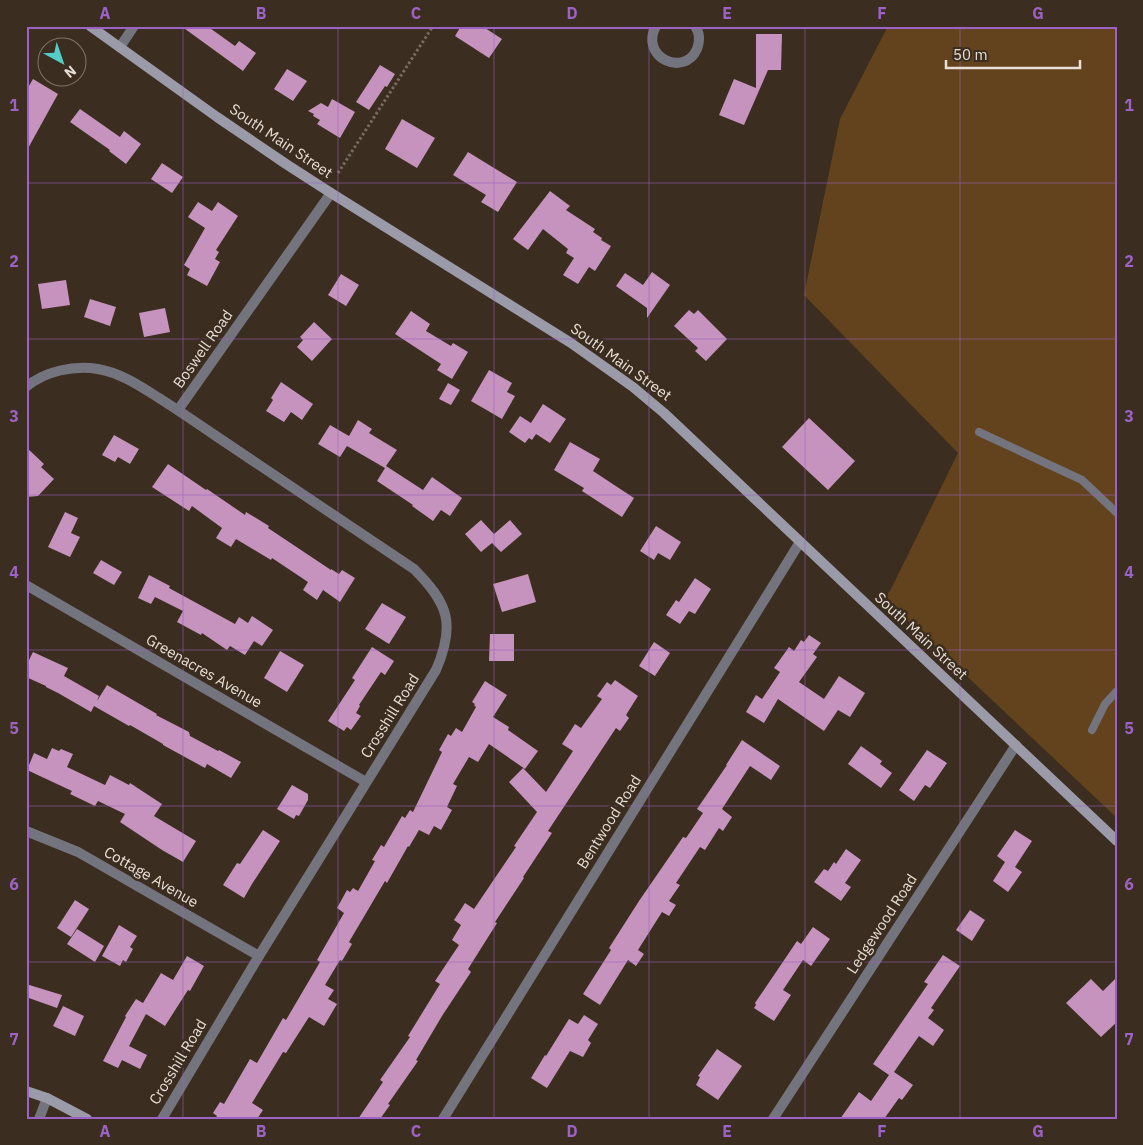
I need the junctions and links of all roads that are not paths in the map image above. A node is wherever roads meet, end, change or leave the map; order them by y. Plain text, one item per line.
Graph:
1 (90, 26) edge
2 (134, 26) edge
3 (656, 26) edge
4 (695, 26) edge
5 (120, 47) junction
6 (331, 193) junction
7 (26, 387) edge
8 (178, 410) junction
9 (979, 432) dead end
10 (1117, 513) edge
11 (800, 542) junction
12 (26, 585) edge
13 (1117, 691) edge
14 (1092, 730) dead end
15 (1016, 745) junction
16 (366, 782) junction
17 (26, 831) edge
18 (1117, 841) edge
19 (259, 956) junction
20 (26, 1091) edge
21 (47, 1098) junction
22 (39, 1119) edge
23 (87, 1119) edge
24 (162, 1119) edge
25 (444, 1119) edge
26 (773, 1119) edge

1 - 5 main road, South Main Street
2 - 5 street
3 - 4 street
5 - 6 main road, South Main Street
6 - 8 street, Boswell Road
6 - 11 main road, South Main Street
7 - 8 street, Boswell Road
8 - 16 street, Crosshill Road
9 - 10 lane
11 - 15 main road, South Main Street
11 - 25 street, Bentwood Road
12 - 16 street, Greenacres Avenue
13 - 14 lane
15 - 18 main road, South Main Street
15 - 26 street, Ledgewood Road
16 - 19 street, Crosshill Road
17 - 19 street, Cottage Avenue
19 - 24 street, Crosshill Road
20 - 21 main road
21 - 22 street
21 - 23 main road

